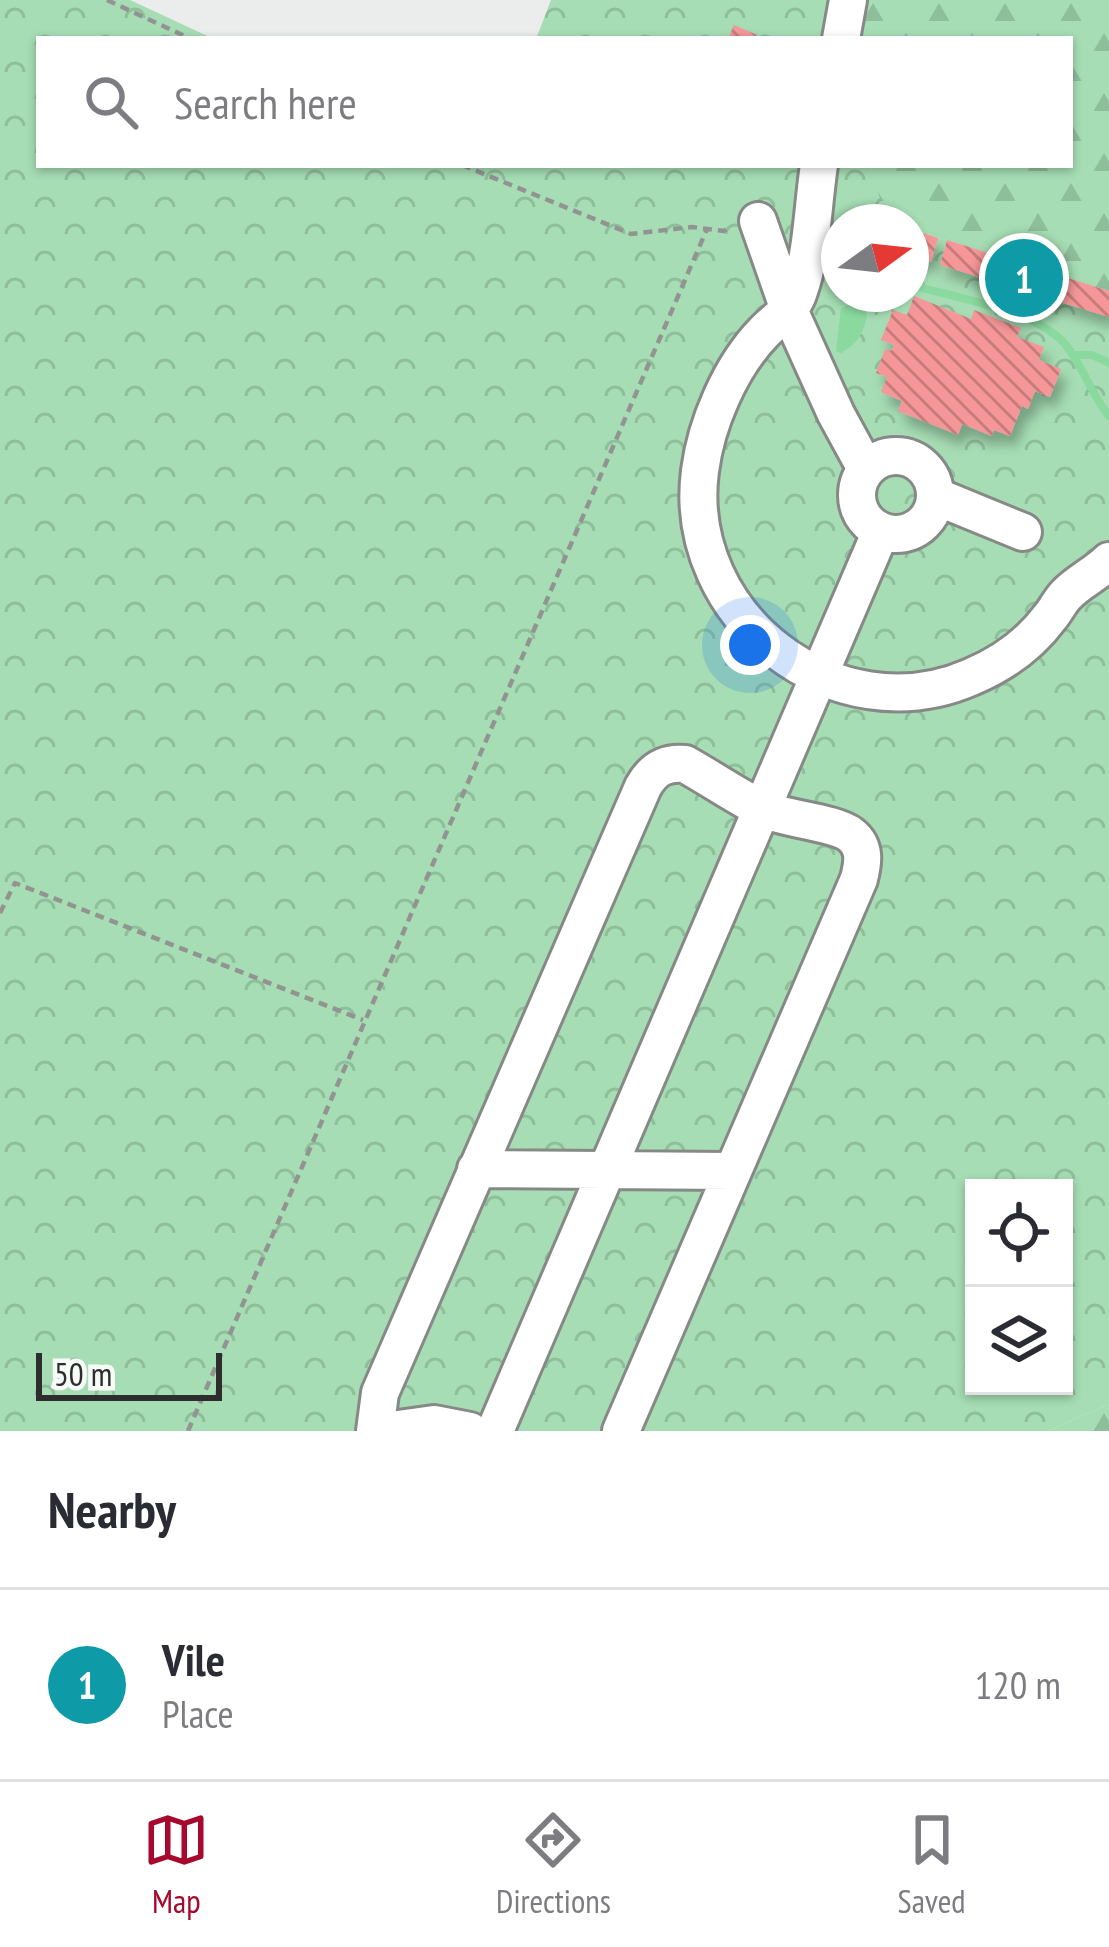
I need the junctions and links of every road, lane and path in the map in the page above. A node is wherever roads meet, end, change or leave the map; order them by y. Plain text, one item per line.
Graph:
1 (107, 0) edge
2 (848, 0) edge
3 (185, 36) edge
4 (842, 36) edge
5 (469, 168) edge
6 (819, 168) edge
7 (749, 219) joint
8 (707, 229) junction
9 (789, 310) junction
10 (866, 469) junction
11 (935, 496) junction
12 (880, 531) junction
13 (1023, 532) dead end
14 (1105, 571) edge
15 (817, 676) junction
16 (760, 808) junction
17 (1, 909) edge
18 (366, 1021) junction
19 (476, 1169) junction
20 (606, 1170) junction
21 (731, 1171) junction
22 (188, 1431) edge
23 (379, 1431) edge
24 (470, 1431) edge
25 (495, 1431) edge
26 (621, 1431) edge

1 - 3 path
2 - 4 lane
5 - 8 path
6 - 9 lane
7 - 8 path
7 - 9 lane
8 - 18 path
9 - 10 lane
9 - 15 lane
10 - 11 lane
10 - 12 lane
11 - 12 lane
11 - 13 lane
12 - 15 lane
14 - 15 lane
15 - 16 lane
16 - 19 lane
16 - 20 lane
16 - 21 lane
17 - 18 path
18 - 22 path
19 - 20 lane
19 - 23 lane
20 - 21 lane
20 - 25 lane
21 - 26 lane
23 - 24 lane

